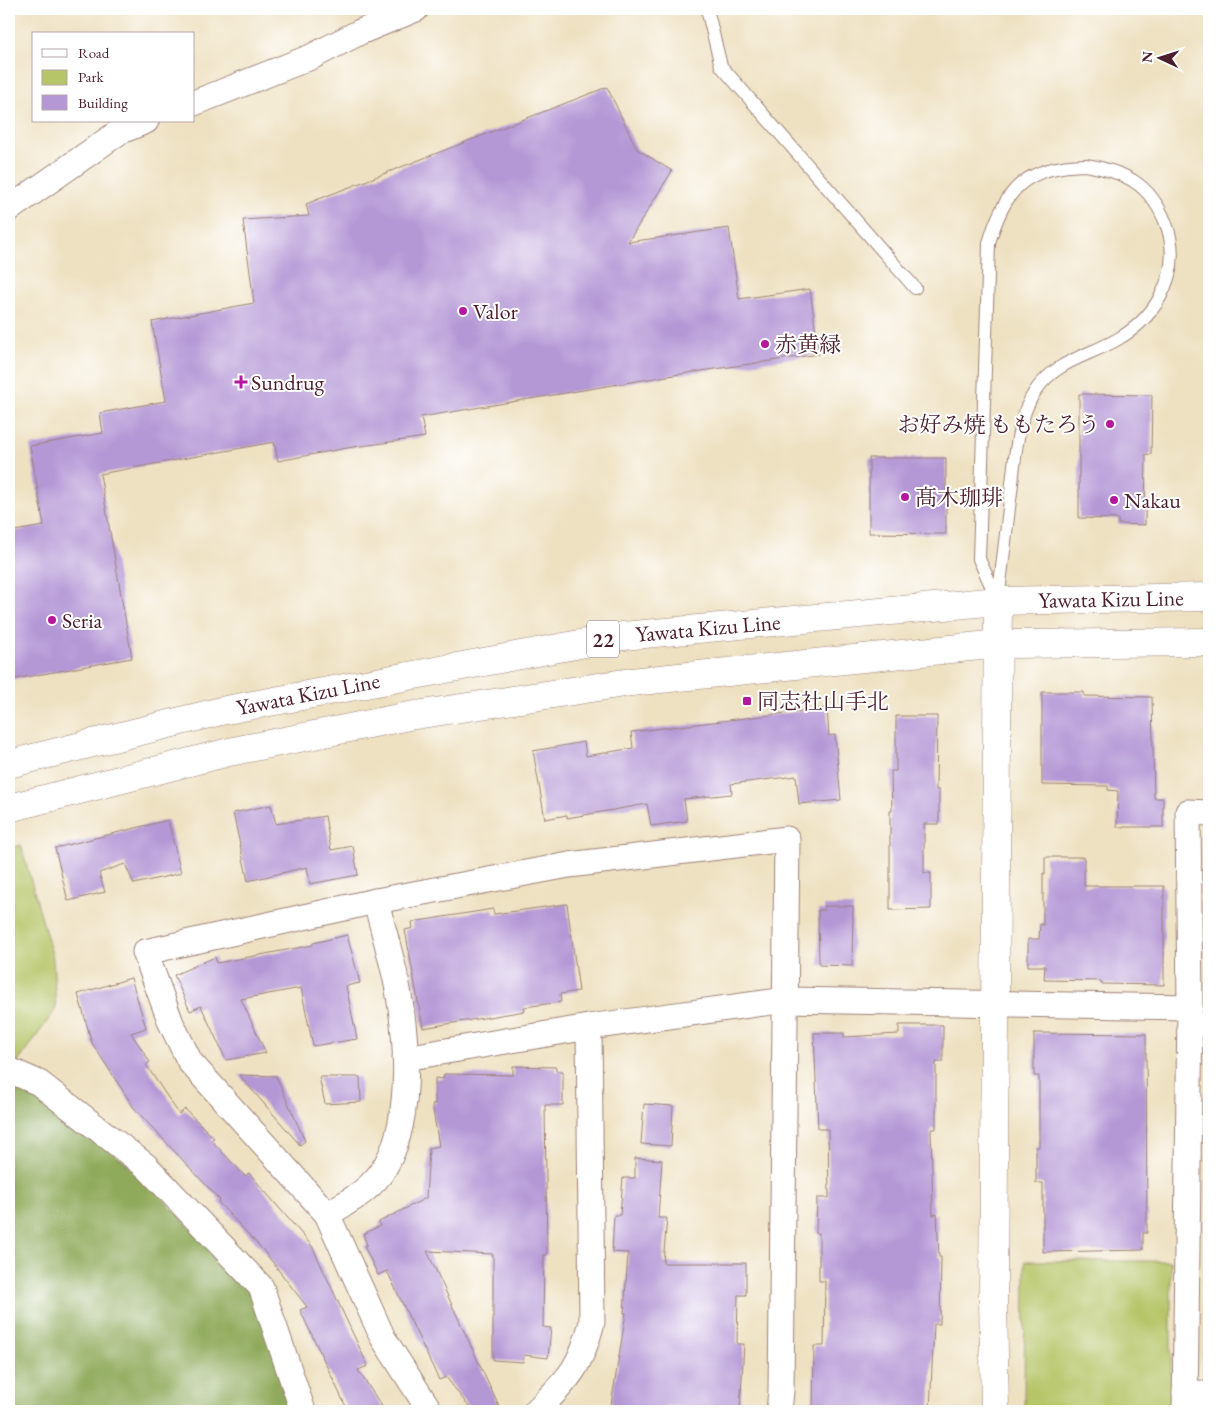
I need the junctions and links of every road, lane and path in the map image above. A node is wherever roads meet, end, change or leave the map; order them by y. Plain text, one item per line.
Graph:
1 (388, 9) edge
2 (416, 9) edge
3 (707, 9) edge
4 (360, 32) junction
5 (195, 102) edge
6 (143, 122) edge
7 (9, 209) edge
8 (915, 288) dead end
9 (1209, 597) edge
10 (998, 601) junction
11 (1209, 642) edge
12 (999, 644) junction
13 (9, 764) edge
14 (9, 808) edge
15 (1209, 813) edge
16 (376, 902) junction
17 (786, 1000) junction
18 (996, 1005) junction
19 (1190, 1007) junction
20 (590, 1027) junction
21 (405, 1058) junction
22 (9, 1070) edge
23 (327, 1214) junction
24 (1198, 1247) edge
25 (1193, 1399) edge
26 (303, 1411) edge
27 (430, 1411) edge
28 (536, 1411) edge
29 (779, 1411) edge
30 (996, 1411) edge

1 - 4 street
2 - 4 street
3 - 8 lane
4 - 5 street
6 - 7 street
9 - 10 main road, Yawata Kizu Line / 22
10 - 10 lane
10 - 12 main road
10 - 13 main road, Yawata Kizu Line / 22
11 - 12 main road, Yawata Kizu Line / 22
12 - 14 main road, Yawata Kizu Line / 22
12 - 18 main road
15 - 19 street
16 - 17 street
16 - 21 street
16 - 23 street
17 - 18 street
17 - 20 street
17 - 29 street
18 - 19 street
18 - 30 main road
19 - 24 street
20 - 21 street
20 - 28 street
21 - 23 street
22 - 26 street
23 - 27 street
24 - 25 street

